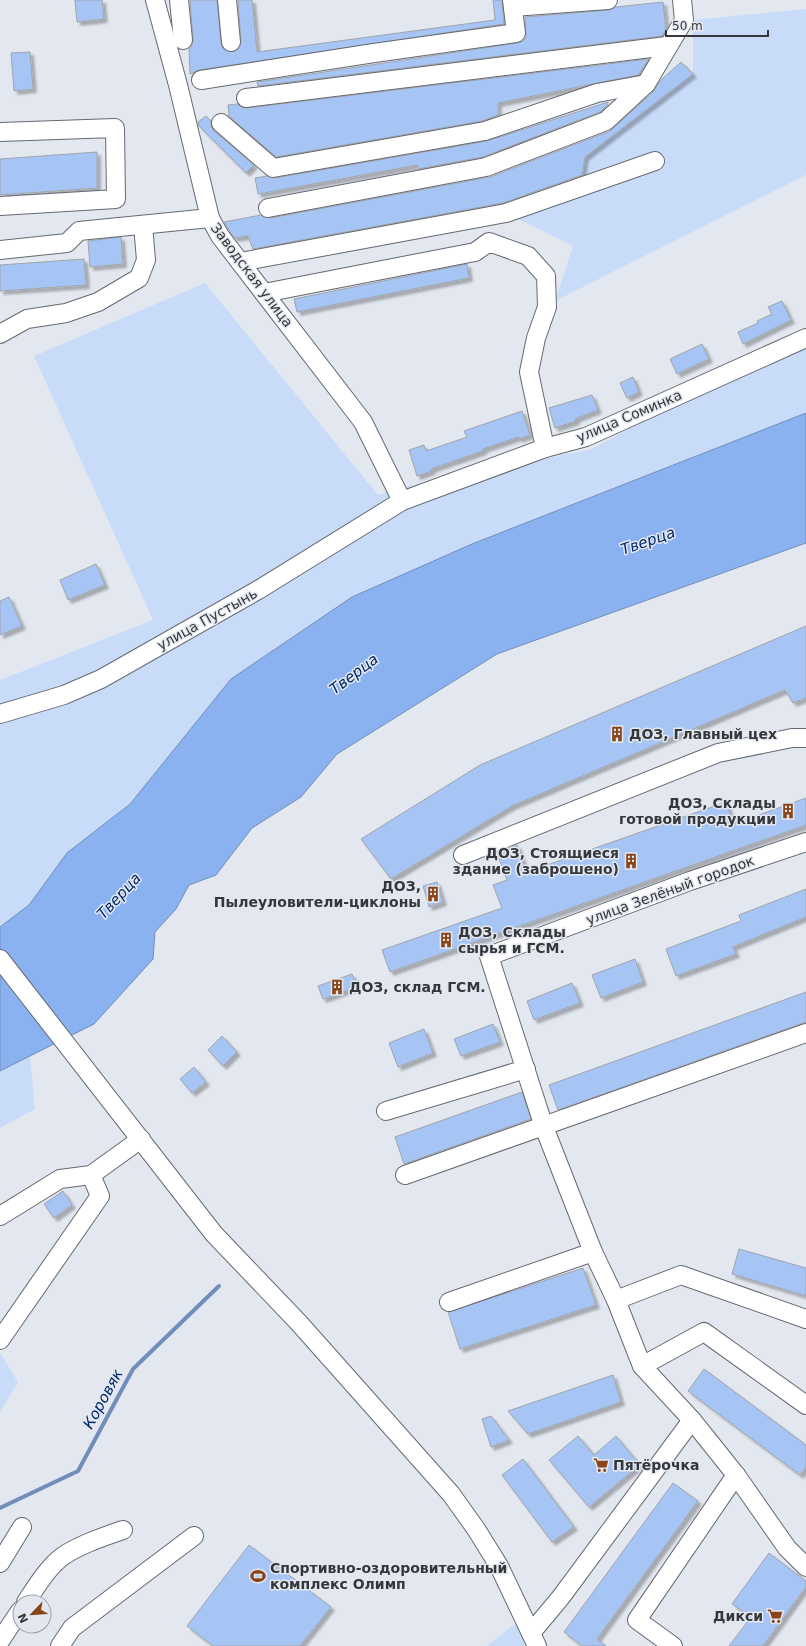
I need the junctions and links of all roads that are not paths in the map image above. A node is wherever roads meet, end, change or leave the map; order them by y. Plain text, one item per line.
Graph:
1 (155, 0) edge
2 (179, 0) edge
3 (227, 0) edge
4 (608, 0) edge
5 (682, 0) edge
6 (513, 3) edge
7 (183, 40) dead end
8 (231, 42) dead end
9 (667, 46) junction
10 (201, 80) dead end
11 (646, 84) junction
12 (246, 98) dead end
13 (221, 123) dead end
14 (0, 132) edge
15 (655, 161) dead end
16 (0, 206) edge
17 (268, 208) dead end
18 (210, 218) junction
19 (143, 225) junction
20 (0, 250) edge
21 (240, 262) junction
22 (264, 292) junction
23 (26, 319) junction
24 (0, 322) edge
25 (0, 334) edge
26 (806, 338) edge
27 (545, 448) junction
28 (402, 501) junction
29 (0, 714) edge
30 (806, 738) edge
31 (806, 842) edge
32 (463, 855) dead end
33 (0, 959) edge
34 (806, 1033) edge
35 (526, 1069) junction
36 (386, 1111) dead end
37 (544, 1127) junction
38 (141, 1139) junction
39 (91, 1175) junction
40 (404, 1175) dead end
41 (0, 1216) edge
42 (593, 1252) junction
43 (616, 1300) junction
44 (450, 1302) dead end
45 (806, 1319) edge
46 (0, 1340) edge
47 (642, 1366) junction
48 (806, 1405) edge
49 (692, 1420) junction
50 (736, 1475) junction
51 (22, 1527) dead end
52 (123, 1530) dead end
53 (194, 1536) dead end
54 (0, 1563) edge
55 (806, 1567) edge
56 (32, 1594) edge
57 (12, 1623) edge
58 (0, 1640) edge
59 (534, 1640) edge
60 (60, 1646) edge
61 (673, 1646) edge

1 - 18 street, Заводская улица
2 - 7 street
3 - 8 street
4 - 6 street
5 - 9 street
6 - 10 street
9 - 11 street
9 - 12 street
11 - 13 street
11 - 17 street
14 - 16 street
15 - 21 street
18 - 19 street
18 - 21 street, Заводская улица
19 - 20 street
19 - 23 street
21 - 22 street, Заводская улица
22 - 27 street
22 - 28 street, Заводская улица
23 - 24 street
23 - 25 street
26 - 27 street, улица Соминка
27 - 28 street, улица Соминка
28 - 29 street, улица Пустынь
30 - 32 street
31 - 35 street, улица Зелёный городок
33 - 38 street
34 - 37 street
35 - 36 street
35 - 37 street
37 - 40 street
37 - 42 street
38 - 39 street
38 - 59 street
39 - 41 street
39 - 46 street
42 - 43 street
42 - 44 street
43 - 45 street
43 - 47 street
47 - 48 street
47 - 49 street
49 - 50 street
49 - 59 street
50 - 55 street
50 - 61 street
51 - 54 street
52 - 56 street
53 - 60 street
57 - 58 street

